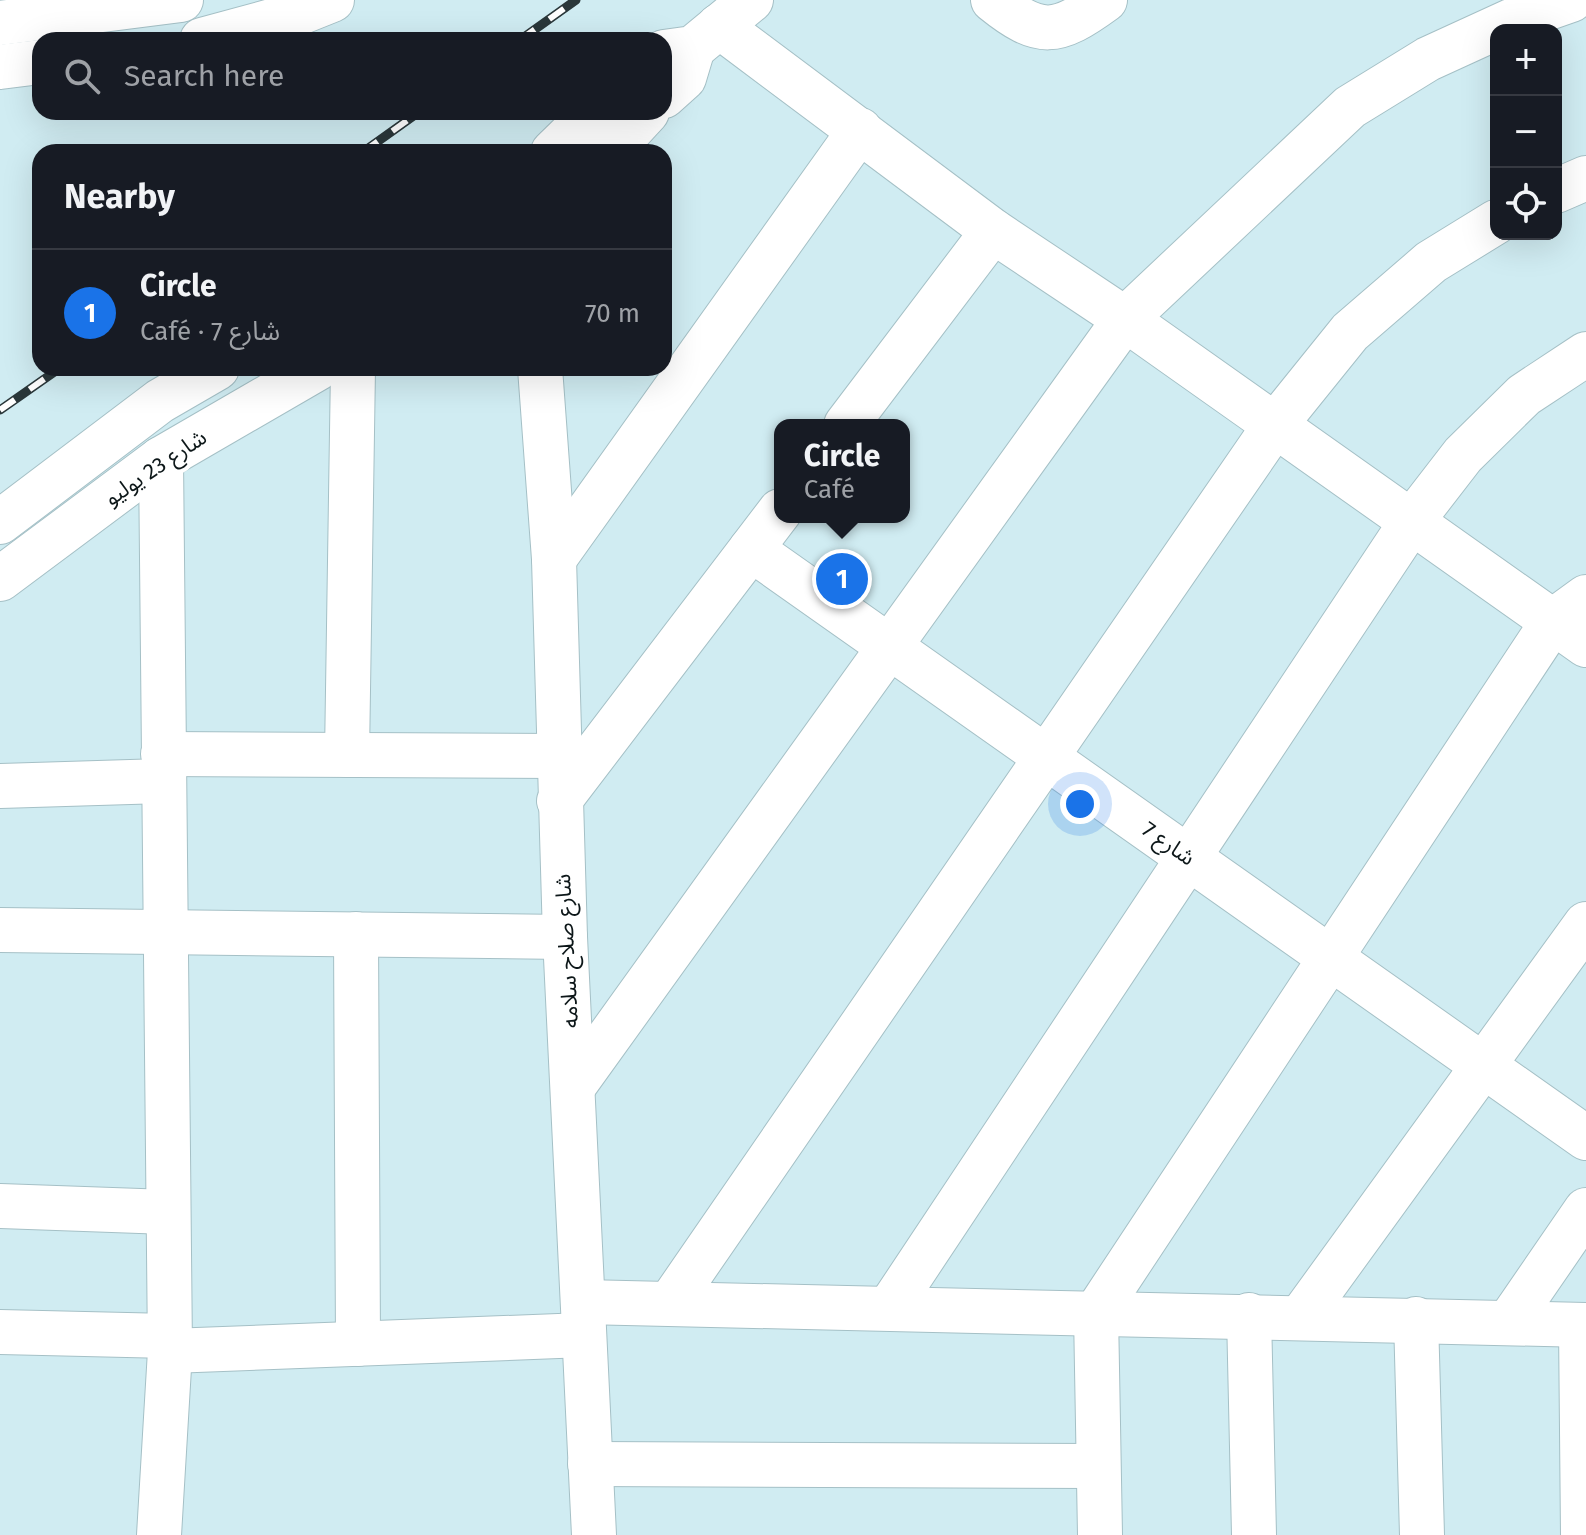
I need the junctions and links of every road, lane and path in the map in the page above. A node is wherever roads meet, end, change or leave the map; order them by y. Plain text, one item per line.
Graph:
1 (180, 0) edge
2 (332, 0) edge
3 (993, 0) edge
4 (1105, 0) edge
5 (1571, 0) edge
6 (117, 5) edge
7 (0, 23) edge
8 (707, 31) edge
9 (231, 32) edge
10 (32, 63) edge
11 (0, 67) edge
12 (672, 89) edge
13 (586, 120) edge
14 (640, 120) edge
15 (860, 130) junction
16 (561, 144) edge
17 (617, 144) edge
18 (1586, 178) edge
19 (1562, 188) edge
20 (1490, 226) edge
21 (993, 231) junction
22 (1125, 319) junction
23 (1586, 354) edge
24 (203, 376) edge
25 (304, 376) edge
26 (353, 376) edge
27 (541, 376) edge
28 (851, 419) edge
29 (1275, 425) junction
30 (161, 459) junction
31 (774, 519) edge
32 (1412, 521) junction
33 (0, 522) edge
34 (751, 549) junction
35 (554, 559) junction
36 (0, 579) edge
37 (1575, 621) edge
38 (890, 646) junction
39 (347, 755) junction
40 (560, 756) junction
41 (1046, 757) junction
42 (163, 768) junction
43 (0, 786) edge
44 (559, 801) junction
45 (1189, 857) junction
46 (1586, 924) edge
47 (0, 930) edge
48 (165, 931) junction
49 (356, 934) junction
50 (565, 937) junction
51 (1330, 957) junction
52 (1483, 1066) junction
53 (573, 1087) junction
54 (1586, 1138) edge
55 (0, 1206) edge
56 (1586, 1210) edge
57 (168, 1212) junction
58 (671, 1302) junction
59 (890, 1307) junction
60 (1096, 1313) junction
61 (1249, 1315) junction
62 (1301, 1317) junction
63 (584, 1319) junction
64 (1416, 1319) junction
65 (1509, 1322) junction
66 (1584, 1325) edge
67 (0, 1332) edge
68 (170, 1344) junction
69 (358, 1344) junction
70 (590, 1464) junction
71 (1098, 1466) junction
72 (1584, 1520) edge
73 (159, 1535) edge
74 (594, 1535) edge
75 (1100, 1535) edge
76 (1254, 1535) edge
77 (1422, 1535) edge

1 - 6 street
2 - 9 street
3 - 4 street
5 - 22 street
6 - 7 street
8 - 12 street
8 - 15 street
10 - 11 street
13 - 16 street
14 - 17 street
15 - 21 street
15 - 35 street
18 - 19 street
20 - 29 street
21 - 22 street
21 - 28 street
22 - 29 street
22 - 38 street
23 - 32 street
24 - 33 street
25 - 30 street, شارع 23 يوليو
26 - 39 street
27 - 35 street, شارع صلاح سلامه
29 - 32 street
29 - 41 street
30 - 36 street, شارع 23 يوليو
30 - 42 street
31 - 34 street
32 - 37 street
32 - 45 street
34 - 38 street, شارع 7
34 - 44 street
35 - 40 street, شارع صلاح سلامه
37 - 51 street
38 - 41 street, شارع 7
38 - 53 street
39 - 40 street
39 - 42 street
40 - 44 street, شارع صلاح سلامه
41 - 45 street, شارع 7
41 - 58 street
42 - 43 street
42 - 48 street
44 - 50 street, شارع صلاح سلامه
45 - 51 street, شارع 7
45 - 59 street
46 - 52 street
47 - 48 street
48 - 49 street
48 - 57 street
49 - 50 street
49 - 69 street
50 - 53 street, شارع صلاح سلامه
51 - 52 street, شارع 7
51 - 60 street
52 - 54 street, شارع 7
52 - 62 street
53 - 63 street, شارع صلاح سلامه
55 - 57 street
56 - 65 street
57 - 68 street
58 - 59 street
58 - 63 street
59 - 60 street
60 - 61 street
60 - 71 street
61 - 62 street
61 - 76 street
62 - 64 street
63 - 69 street
63 - 70 street, شارع صلاح سلامه
64 - 65 street
64 - 77 street
65 - 66 street
66 - 72 street
67 - 68 street
68 - 69 street
68 - 73 street
70 - 71 street
70 - 74 street, شارع صلاح سلامه
71 - 75 street

